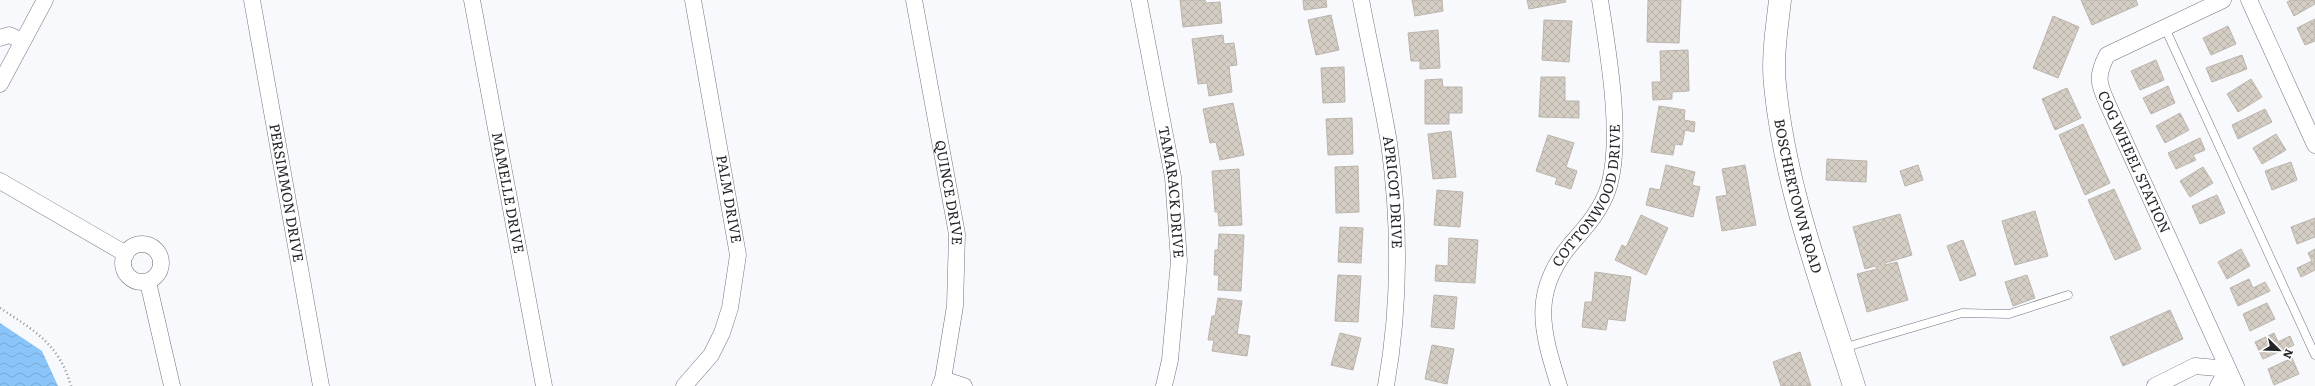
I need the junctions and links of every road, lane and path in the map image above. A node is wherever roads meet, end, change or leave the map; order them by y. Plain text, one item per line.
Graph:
1 (45, 0) edge
2 (252, 0) edge
3 (472, 0) edge
4 (694, 0) edge
5 (914, 0) edge
6 (1139, 0) edge
7 (1361, 0) edge
8 (1600, 0) edge
9 (1780, 0) edge
10 (2224, 0) edge
11 (2249, 0) edge
12 (2165, 28) junction
13 (0, 38) edge
14 (23, 41) junction
15 (0, 84) edge
16 (2315, 145) edge
17 (0, 181) edge
18 (126, 254) junction
19 (148, 282) junction
20 (2068, 295) dead end
21 (0, 308) edge
22 (1843, 348) junction
23 (2315, 355) edge
24 (2228, 369) junction
25 (941, 382) edge
26 (71, 386) edge
27 (172, 386) edge
28 (321, 386) edge
29 (544, 386) edge
30 (684, 386) edge
31 (964, 386) edge
32 (1164, 386) edge
33 (1386, 386) edge
34 (1559, 386) edge
35 (1854, 386) edge
36 (2155, 386) edge
37 (2218, 386) edge
38 (2236, 386) edge

1 - 14 street
2 - 28 street, PERSIMMON DRIVE
3 - 29 street, MAMELLE DRIVE
4 - 30 street, PALM DRIVE
5 - 25 street, QUINCE DRIVE
6 - 32 street, TAMARACK DRIVE
7 - 33 street, APRICOT DRIVE
8 - 34 street, COTTONWOOD DRIVE
9 - 22 street, BOSCHERTOWN ROAD
10 - 12 street, COG WHEEL STATION
11 - 16 street
12 - 23 lane
12 - 24 street, COG WHEEL STATION
13 - 14 street
14 - 15 street
17 - 18 street
18 - 19 street
18 - 19 street
19 - 27 street
20 - 22 lane
21 - 26 path
22 - 35 street, BOSCHERTOWN ROAD
24 - 36 street
24 - 37 street
24 - 38 street, COG WHEEL STATION
25 - 31 street

